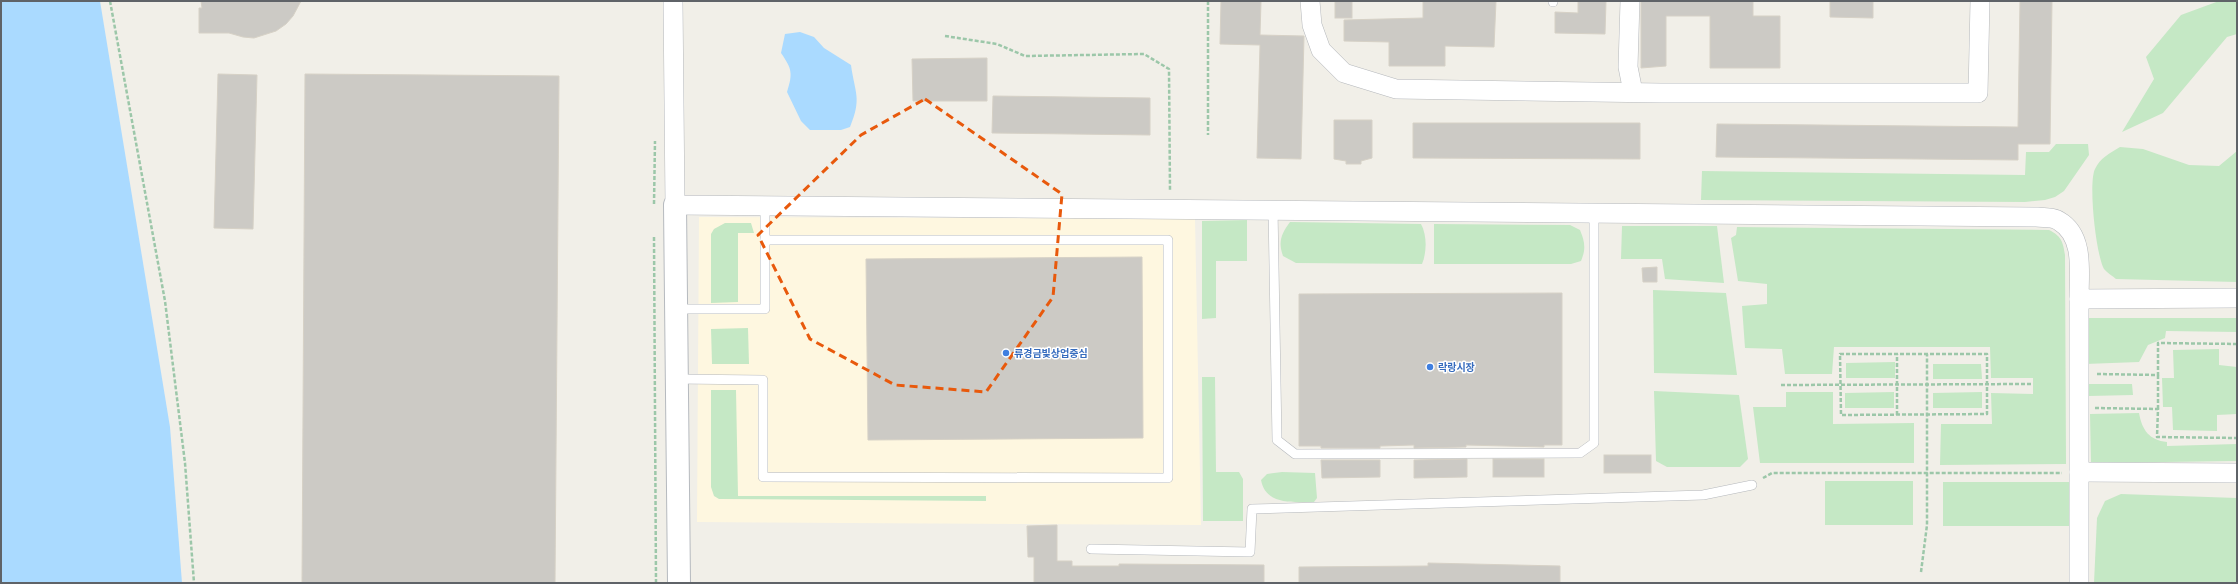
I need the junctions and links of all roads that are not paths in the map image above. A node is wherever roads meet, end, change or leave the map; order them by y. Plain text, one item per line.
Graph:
1 (673, 1) edge
2 (1310, 1) edge
3 (1630, 1) edge
4 (1980, 1) edge
5 (1633, 92) junction
6 (675, 205) junction
7 (765, 206) junction
8 (1273, 208) junction
9 (1594, 213) junction
10 (765, 240) junction
11 (2237, 298) edge
12 (2079, 299) junction
13 (676, 309) junction
14 (677, 379) junction
15 (2079, 472) junction
16 (2237, 473) edge
17 (1752, 485) road end
18 (1091, 549) dead end
19 (679, 583) edge
20 (2079, 583) edge

1 - 6 street
2 - 5 street
3 - 5 street
4 - 5 street
6 - 7 street
6 - 13 main road
7 - 8 street
7 - 10 lane
8 - 9 street
8 - 9 lane
9 - 12 street
10 - 13 lane
10 - 14 lane
11 - 12 street
12 - 15 street
13 - 14 main road
14 - 19 main road
15 - 16 street
15 - 20 street
17 - 18 lane

